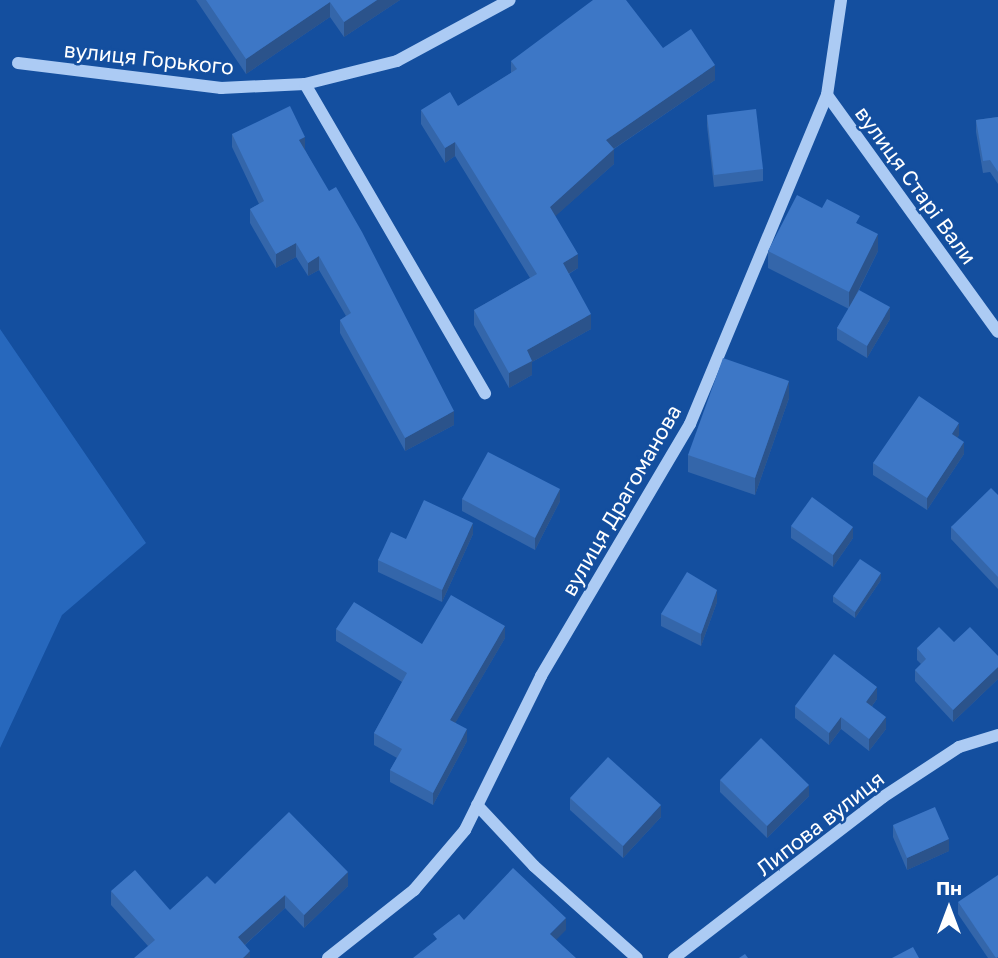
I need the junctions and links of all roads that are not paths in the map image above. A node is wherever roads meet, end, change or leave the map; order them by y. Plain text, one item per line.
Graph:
1 (510, 0) edge
2 (841, 0) edge
3 (18, 63) dead end
4 (305, 84) junction
5 (827, 94) junction
6 (998, 332) edge
7 (485, 393) dead end
8 (998, 734) edge
9 (477, 805) junction
10 (328, 958) edge
11 (637, 958) edge
12 (674, 958) edge

1 - 4 street, вулиця Горького
2 - 5 street, вулиця Драгоманова
3 - 4 street, вулиця Горького
4 - 7 street
5 - 6 street, вулиця Старі Вали
5 - 9 street, вулиця Драгоманова
8 - 12 street, Липова вулиця
9 - 10 street, вулиця Драгоманова
9 - 11 street

